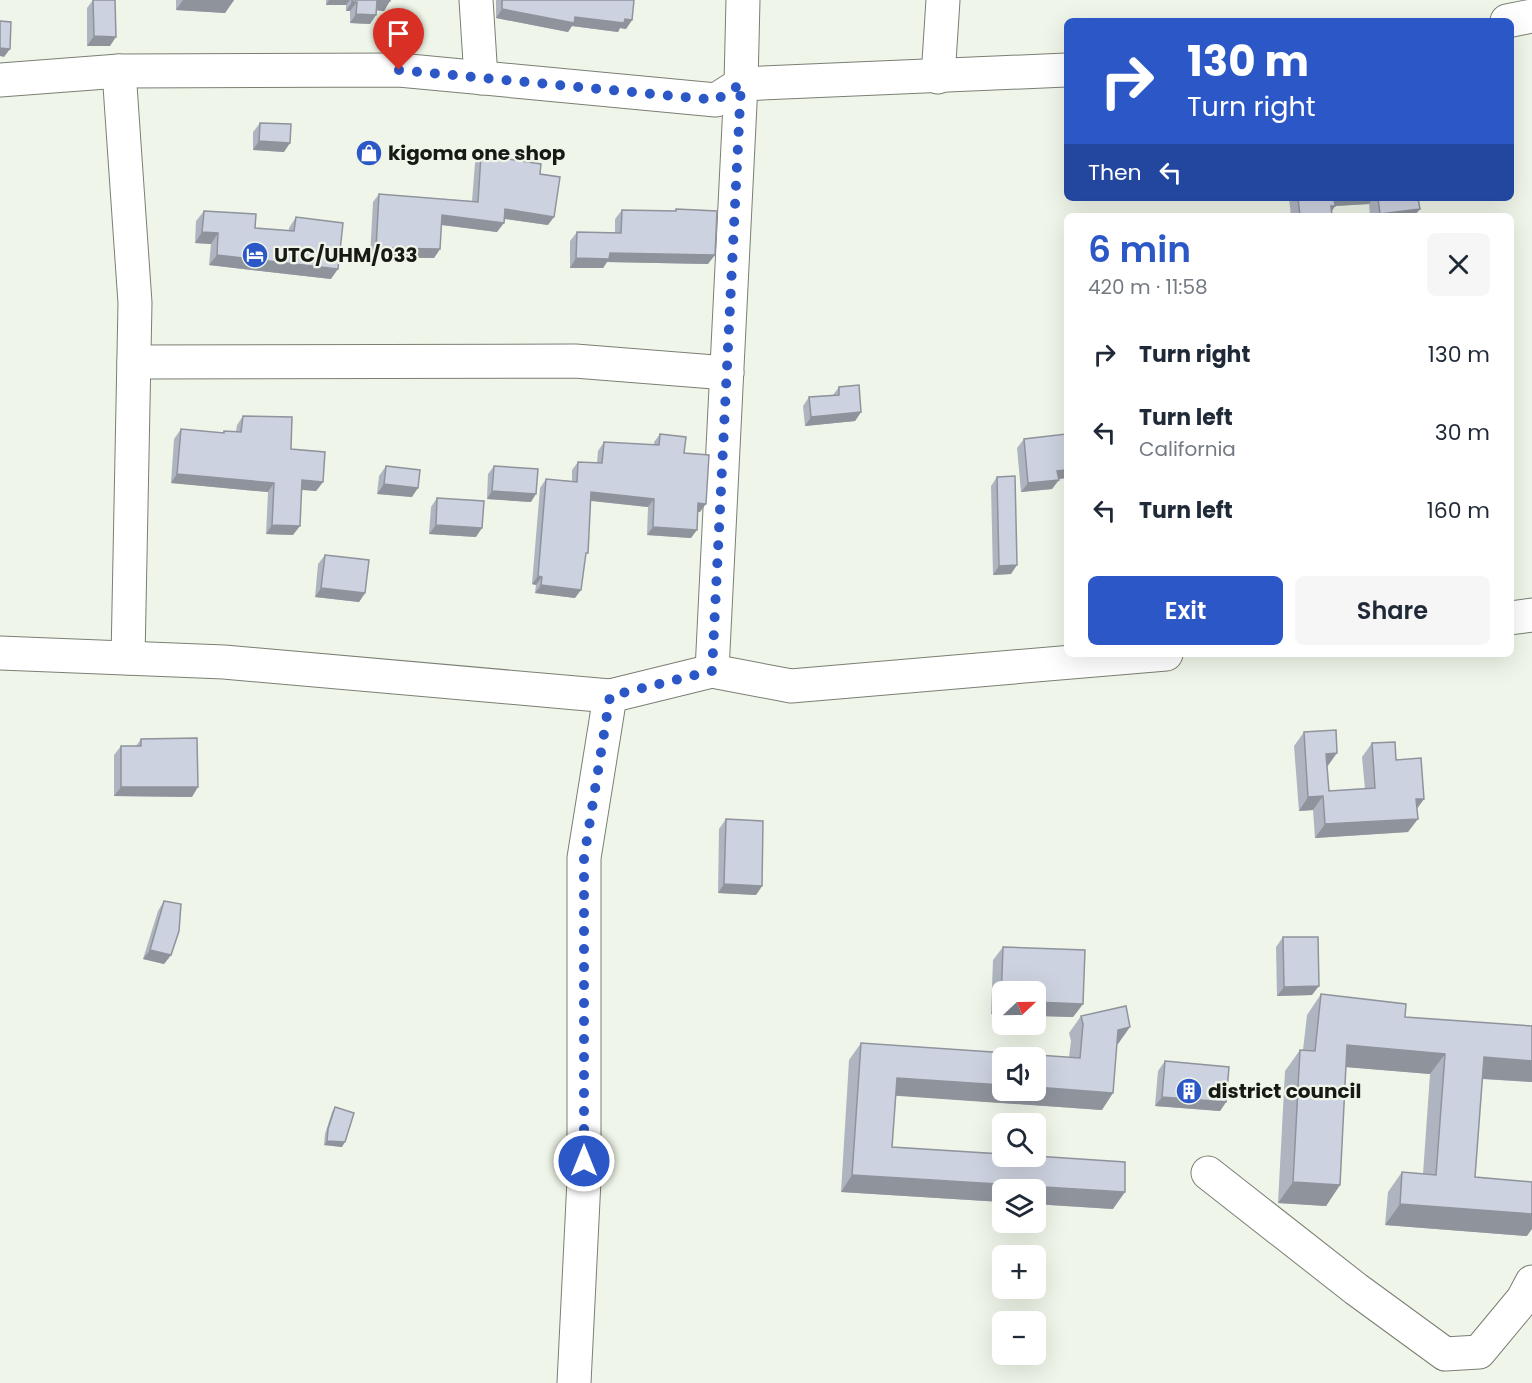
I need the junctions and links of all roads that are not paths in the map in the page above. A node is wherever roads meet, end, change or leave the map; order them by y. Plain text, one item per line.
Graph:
1 (476, 0) edge
2 (743, 0) edge
3 (943, 0) edge
4 (1532, 16) edge
5 (1514, 20) edge
6 (1064, 70) edge
7 (119, 71) junction
8 (938, 77) junction
9 (481, 78) junction
10 (0, 80) edge
11 (741, 84) junction
12 (134, 362) junction
13 (727, 373) junction
14 (1532, 615) edge
15 (1514, 617) edge
16 (0, 653) edge
17 (1131, 657) edge
18 (128, 658) junction
19 (712, 671) junction
20 (610, 696) junction
21 (1208, 1173) dead end
22 (1532, 1282) edge
23 (574, 1383) edge

1 - 9 street
2 - 11 street
3 - 8 street
4 - 5 street
6 - 8 street
7 - 9 street
7 - 10 street
7 - 12 street
8 - 11 street
9 - 11 street
11 - 13 street
12 - 13 street
12 - 18 street
13 - 19 street
14 - 15 street
16 - 18 street
17 - 19 street
18 - 20 street
19 - 20 street
20 - 23 street
21 - 22 street

